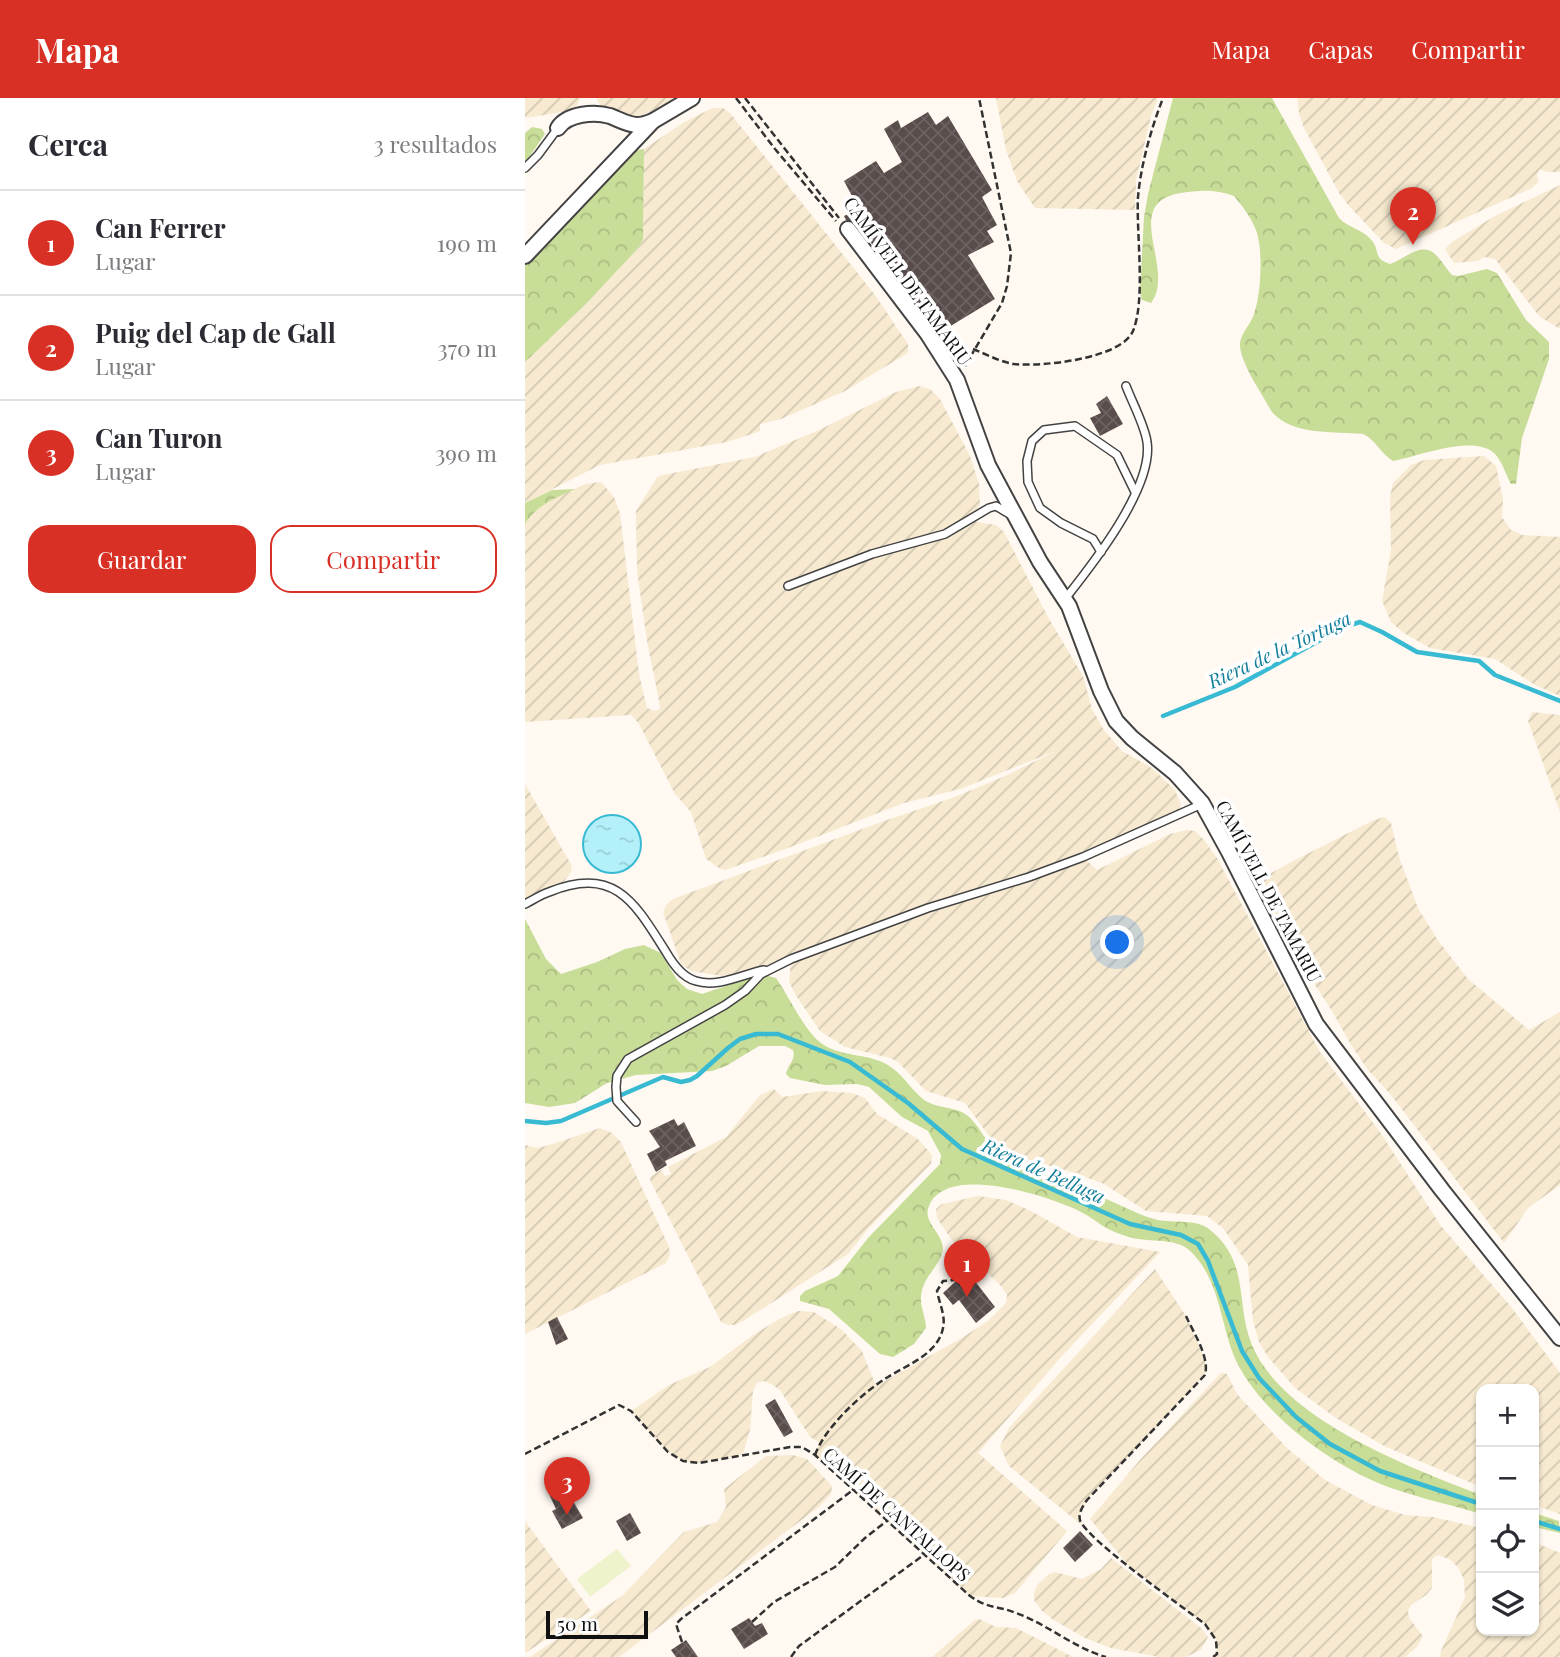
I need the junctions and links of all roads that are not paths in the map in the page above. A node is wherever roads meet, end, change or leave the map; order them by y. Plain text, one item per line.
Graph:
1 (692, 98) edge
2 (653, 121) junction
3 (558, 128) joint
4 (525, 168) edge
5 (845, 229) road end
6 (525, 256) edge
7 (1126, 386) dead end
8 (1135, 492) junction
9 (1017, 520) junction
10 (1101, 552) junction
11 (788, 586) dead end
12 (1065, 599) junction
13 (1202, 803) junction
14 (525, 904) edge
15 (775, 968) junction
16 (636, 1122) dead end
17 (1560, 1338) edge

1 - 2 street
2 - 3 street
2 - 6 street
3 - 4 lane
5 - 9 street, CAMÍ VELL DE TAMARIU
7 - 8 lane
8 - 10 lane
8 - 10 lane
9 - 11 lane
9 - 12 street, CAMÍ VELL DE TAMARIU
10 - 12 lane
12 - 13 street, CAMÍ VELL DE TAMARIU
13 - 15 lane
13 - 17 street, CAMÍ VELL DE TAMARIU
14 - 15 lane
15 - 16 lane

